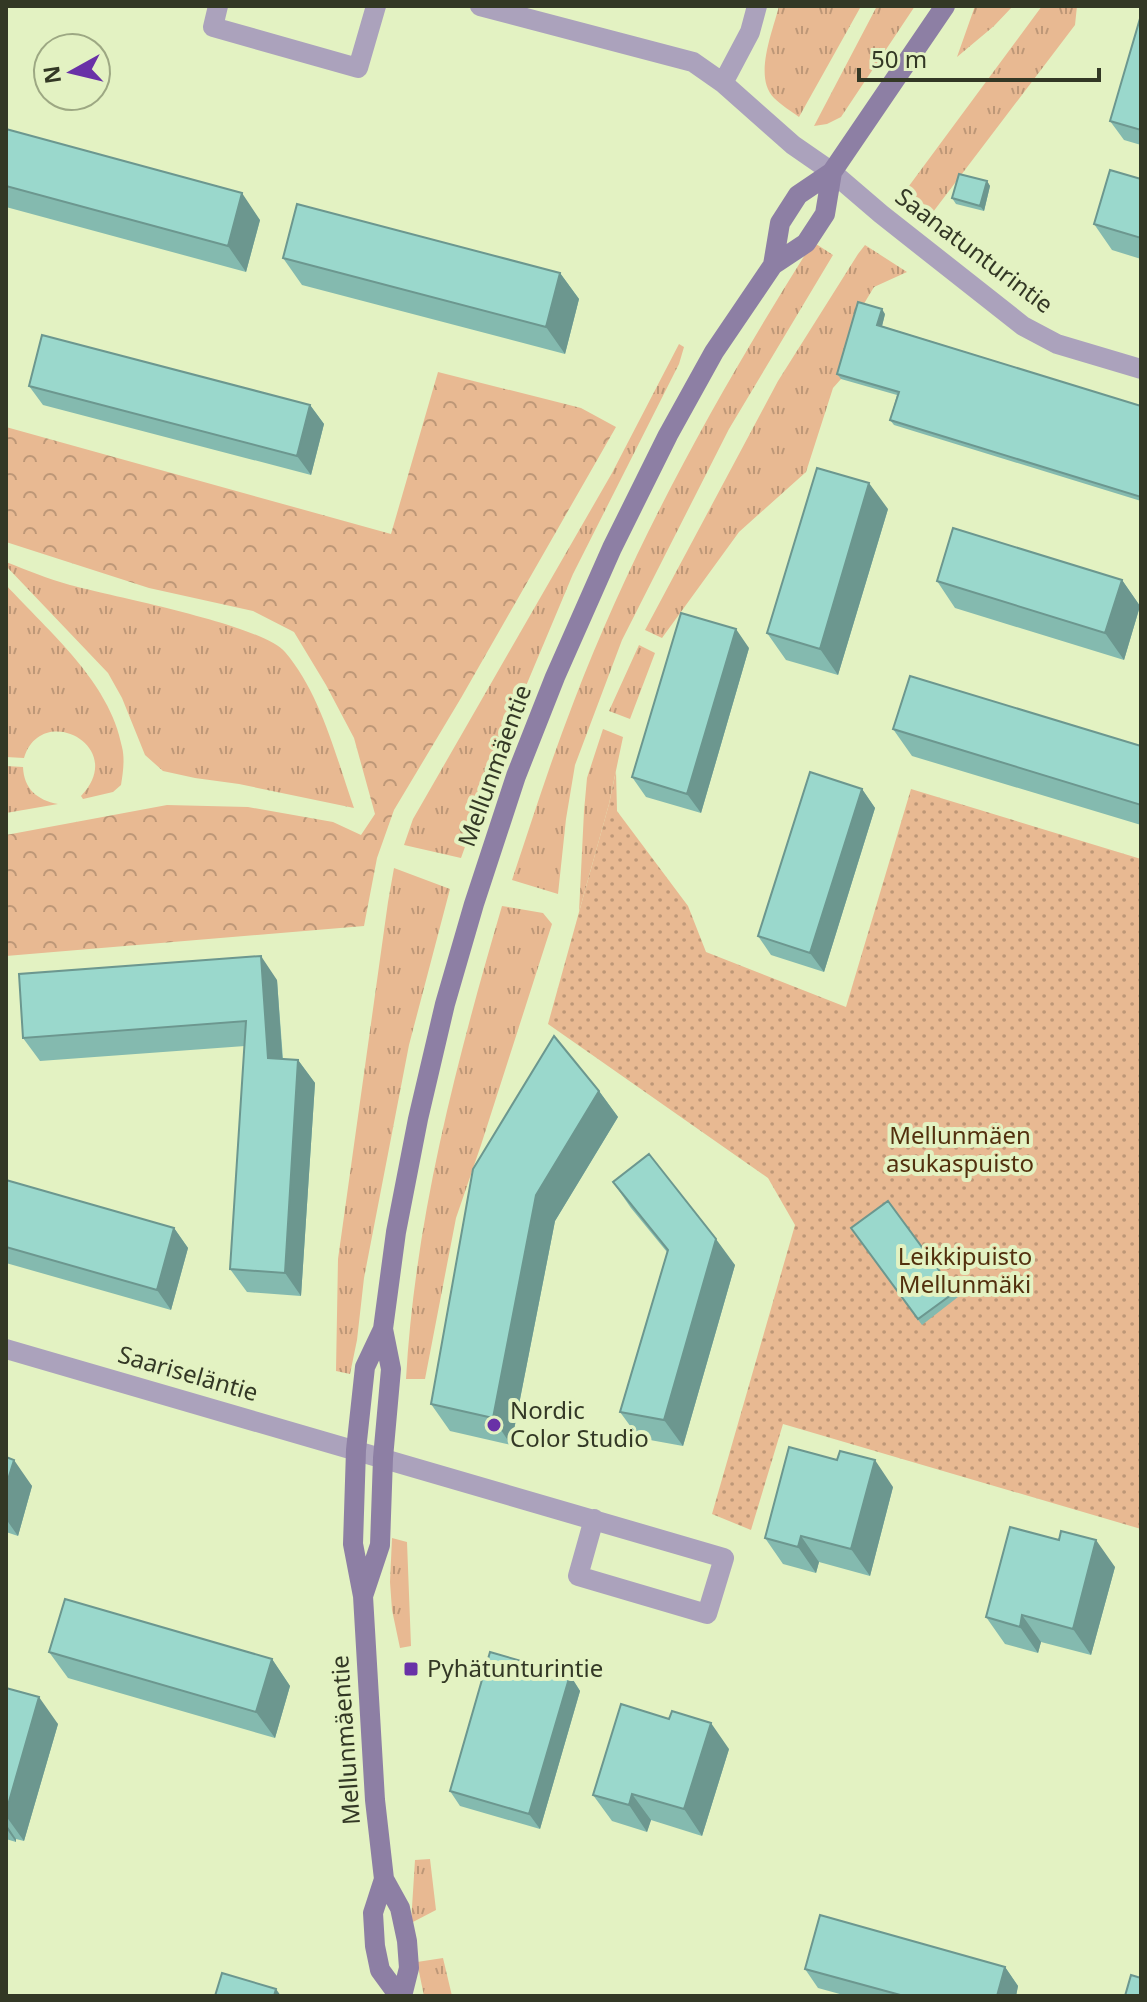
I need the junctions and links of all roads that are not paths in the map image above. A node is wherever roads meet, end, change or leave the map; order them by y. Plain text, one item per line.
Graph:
1 (218, 6) edge
2 (376, 6) edge
3 (480, 6) edge
4 (757, 6) edge
5 (945, 6) edge
6 (723, 83) junction
7 (832, 172) junction
8 (773, 265) junction
9 (1141, 369) edge
10 (383, 1329) junction
11 (6, 1349) edge
12 (356, 1450) junction
13 (383, 1458) junction
14 (594, 1519) junction
15 (363, 1596) junction
16 (384, 1879) junction
17 (400, 1996) edge

1 - 2 street
3 - 6 street, Saanatunturintie
4 - 6 street
5 - 7 main road, Mellunmäentie
6 - 7 street, Saanatunturintie
7 - 8 main road, Mellunmäentie
7 - 8 main road, Mellunmäentie
7 - 9 street, Saanatunturintie
8 - 10 main road, Mellunmäentie
10 - 12 main road, Mellunmäentie
10 - 13 main road, Mellunmäentie
11 - 12 street, Saariseläntie
12 - 13 street
12 - 15 main road, Mellunmäentie
13 - 14 street
13 - 15 main road, Mellunmäentie
14 - 14 street
15 - 16 main road, Mellunmäentie
16 - 17 main road, Mellunmäentie
16 - 17 main road, Mellunmäentie

